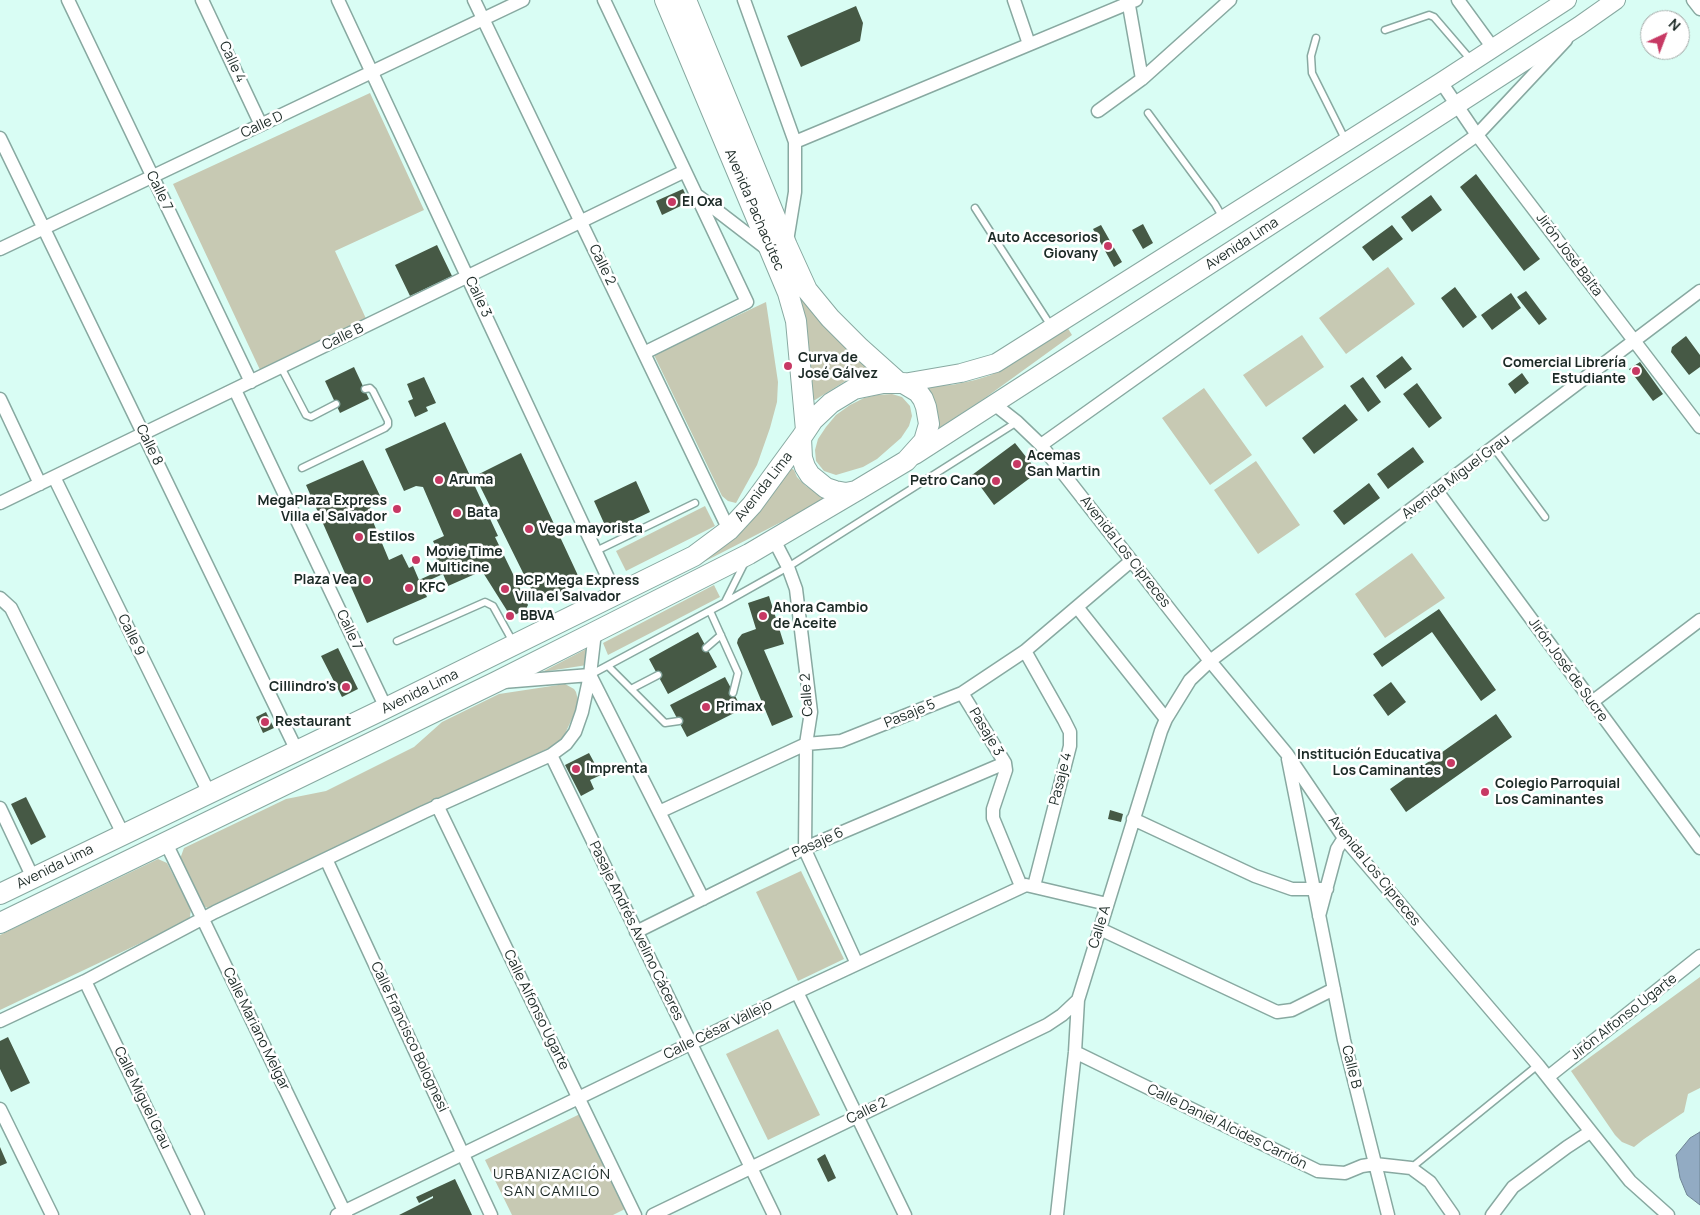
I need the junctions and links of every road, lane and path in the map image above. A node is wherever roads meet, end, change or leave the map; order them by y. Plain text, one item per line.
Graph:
1 (68, 0) edge
2 (202, 0) edge
3 (338, 0) edge
4 (474, 0) edge
5 (523, 0) edge
6 (604, 0) edge
7 (665, 0) edge
8 (686, 0) edge
9 (744, 0) edge
10 (1014, 0) edge
11 (1230, 0) edge
12 (1458, 0) edge
13 (1616, 0) edge
14 (1693, 0) edge
15 (1130, 1) edge
16 (1559, 2) edge
17 (1700, 9) edge
18 (483, 19) junction
19 (1578, 26) junction
20 (1385, 30) dead end
21 (1316, 38) dead end
22 (1028, 44) junction
23 (1493, 48) junction
24 (1472, 61) junction
25 (372, 72) junction
26 (1142, 79) junction
27 (1441, 82) junction
28 (1456, 105) junction
29 (1098, 111) dead end
30 (1148, 113) dead end
31 (261, 125) junction
32 (1477, 135) junction
33 (0, 138) edge
34 (795, 142) junction
35 (1346, 142) junction
36 (685, 171) junction
37 (152, 176) junction
38 (696, 194) junction
39 (975, 208) dead end
40 (1223, 219) junction
41 (580, 222) junction
42 (44, 228) junction
43 (0, 249) edge
44 (779, 250) junction
45 (468, 276) junction
46 (1700, 291) edge
47 (1051, 327) junction
48 (1634, 341) junction
49 (644, 353) junction
50 (281, 367) junction
51 (251, 382) junction
52 (901, 383) junction
53 (365, 389) dead end
54 (234, 390) junction
55 (0, 399) edge
56 (336, 404) dead end
57 (994, 404) junction
58 (1017, 422) junction
59 (1700, 427) edge
60 (143, 434) junction
61 (803, 434) junction
62 (1041, 445) junction
63 (1494, 448) junction
64 (906, 461) junction
65 (302, 468) dead end
66 (54, 477) junction
67 (40, 484) junction
68 (856, 491) junction
69 (1437, 491) junction
70 (0, 503) edge
71 (695, 503) dead end
72 (1545, 517) dead end
73 (730, 530) junction
74 (774, 540) junction
75 (596, 551) junction
76 (749, 554) junction
77 (1131, 561) junction
78 (788, 567) junction
79 (616, 596) junction
80 (0, 598) edge
81 (724, 603) junction
82 (1077, 607) junction
83 (710, 611) junction
84 (1700, 620) edge
85 (595, 632) junction
86 (721, 635) junction
87 (397, 641) dead end
88 (515, 645) junction
89 (706, 648) dead end
90 (1025, 651) junction
91 (1210, 661) junction
92 (608, 666) junction
93 (590, 675) junction
94 (658, 675) dead end
95 (496, 682) junction
96 (631, 689) junction
97 (733, 693) dead end
98 (962, 693) junction
99 (1592, 702) junction
100 (386, 708) junction
101 (1166, 719) junction
102 (679, 721) dead end
103 (806, 744) junction
104 (297, 751) junction
105 (1287, 754) junction
106 (551, 755) junction
107 (1005, 763) junction
108 (209, 793) junction
109 (437, 805) junction
110 (0, 808) edge
111 (659, 812) junction
112 (1133, 819) junction
113 (123, 834) junction
114 (1344, 838) junction
115 (166, 843) junction
116 (805, 848) junction
117 (1700, 848) edge
118 (326, 859) junction
119 (33, 878) junction
120 (1028, 886) junction
121 (1313, 888) junction
122 (1327, 889) junction
123 (0, 894) edge
124 (703, 899) junction
125 (1107, 904) junction
126 (1319, 918) junction
127 (202, 919) junction
128 (0, 923) edge
129 (1100, 929) junction
130 (636, 932) junction
131 (1700, 956) edge
132 (857, 964) junction
133 (85, 981) junction
134 (1334, 989) junction
135 (797, 992) junction
136 (1078, 1000) junction
137 (0, 1021) edge
138 (691, 1044) junction
139 (1075, 1052) junction
140 (1538, 1065) junction
141 (1548, 1077) junction
142 (578, 1098) junction
143 (0, 1109) edge
144 (857, 1115) junction
145 (1590, 1132) junction
146 (463, 1154) junction
147 (1376, 1164) junction
148 (751, 1167) junction
149 (1411, 1168) junction
150 (342, 1214) edge
151 (52, 1215) edge
152 (198, 1215) edge
153 (492, 1215) edge
154 (634, 1215) edge
155 (653, 1215) edge
156 (774, 1215) edge
157 (905, 1215) edge
158 (1058, 1215) edge
159 (1388, 1215) edge
160 (1453, 1215) edge
161 (1492, 1215) edge
162 (1668, 1215) edge

1 - 37 street, Calle 7
2 - 31 street, Calle 4
3 - 25 street, Calle 3
4 - 18 street, Calle 2
5 - 18 street, Calle D
6 - 36 street
7 - 44 main road, Avenida Pachacútec
8 - 44 main road, Avenida Pachacútec
9 - 34 street, Avenida Pachacútec
10 - 22 street
11 - 26 street
12 - 23 street
13 - 19 main road, Avenida Lima
14 - 17 street
15 - 22 street
15 - 26 street
16 - 23 main road
18 - 25 street, Calle D
18 - 41 street, Calle 2
19 - 28 main road, Avenida Lima
19 - 32 street, Avenida Lima
20 - 24 lane
21 - 35 lane
22 - 34 street
23 - 24 main road
24 - 27 main road
25 - 31 street, Calle D
25 - 45 street, Calle 3
26 - 29 street
27 - 28 street, Jirón José Balta
27 - 35 main road
28 - 32 street, Jirón José Balta
28 - 57 main road, Avenida Lima
30 - 40 lane
31 - 37 street, Calle D
32 - 48 street, Jirón José Balta
32 - 62 street, Avenida Lima
33 - 42 street, Calle 8
34 - 44 street, Avenida Pachacútec
35 - 40 main road
36 - 38 street
36 - 41 street, Calle B
37 - 42 street, Calle D
37 - 51 street, Calle 7
38 - 44 street
38 - 49 street
39 - 47 lane
40 - 47 main road
41 - 45 street, Calle B
41 - 49 street, Calle 2
42 - 43 street, Calle D
42 - 60 street, Calle 8
44 - 52 main road, Avenida Pachacútec
44 - 61 main road, Avenida Pachacútec
45 - 50 street, Calle B
45 - 75 street, Calle 3
46 - 48 street, Avenida Miguel Grau
47 - 52 main road
48 - 59 street, Jirón José Balta
48 - 63 street, Avenida Miguel Grau
49 - 73 street, Calle 2
50 - 51 street, Calle B
50 - 56 lane
51 - 54 street, Calle B
52 - 61 main road
52 - 64 main road
53 - 65 lane
54 - 60 street, Calle B
54 - 100 street, Calle 7
55 - 67 street
57 - 58 street, Avenida Los Cipreces
57 - 64 main road, Avenida Lima
58 - 62 street, Avenida Los Cipreces
58 - 78 lane
60 - 66 street, Calle B
60 - 104 street, Calle 8
61 - 68 main road
61 - 73 main road, Avenida Lima
62 - 77 street, Avenida Los Cipreces
63 - 69 street, Avenida Miguel Grau
63 - 72 lane
64 - 68 main road
66 - 67 street, Calle B
66 - 108 street, Calle 9
67 - 70 street, Calle B
68 - 74 main road, Avenida Lima
69 - 91 street, Avenida Miguel Grau
69 - 99 street, Jirón José de Sucre
71 - 75 lane
73 - 79 main road, Avenida Lima
74 - 76 main road, Avenida Lima
74 - 78 street, Calle 2
75 - 79 street, Calle 3
76 - 81 lane
76 - 85 main road, Avenida Lima
77 - 82 street, Pasaje 5
77 - 91 street, Avenida Los Cipreces
78 - 81 lane
78 - 103 street, Calle 2
79 - 88 main road, Avenida Lima
80 - 113 street
81 - 83 lane
82 - 90 street, Pasaje 5
82 - 101 street
83 - 86 lane
83 - 92 lane
84 - 99 street
85 - 93 street
85 - 95 main road, Avenida Lima
86 - 89 lane
86 - 97 lane
87 - 88 lane
88 - 100 main road, Avenida Lima
90 - 98 street, Pasaje 5
90 - 120 street, Pasaje 4
91 - 101 street, Calle A
91 - 105 street, Avenida Los Cipreces
92 - 93 lane
92 - 96 lane
93 - 95 street
93 - 106 street
93 - 111 street
94 - 96 lane
95 - 115 main road, Avenida Lima
96 - 102 lane
98 - 103 street, Pasaje 5
98 - 107 street, Pasaje 3
99 - 117 street, Jirón José de Sucre
100 - 104 main road, Avenida Lima
101 - 112 street, Calle A
103 - 111 street, Pasaje 5
103 - 116 street, Calle 2
104 - 108 main road, Avenida Lima
105 - 114 street, Avenida Los Cipreces
105 - 121 street, Calle B
106 - 109 street
106 - 130 street, Pasaje Andrés Avelino Cáceres
107 - 116 street, Pasaje 6
107 - 120 street, Pasaje 3
108 - 113 main road, Avenida Lima
109 - 118 street
109 - 142 street, Calle Alfonso Ugarte
110 - 119 street
111 - 124 street
112 - 121 street
112 - 125 street, Calle A
113 - 119 main road, Avenida Lima
114 - 122 street, Calle B
114 - 140 street, Avenida Los Cipreces
115 - 127 street, Calle Mariano Melgar
115 - 128 main road, Avenida Lima
116 - 124 street, Pasaje 6
116 - 132 street, Calle 2
118 - 127 street
118 - 146 street, Calle Francisco Bolognesi
119 - 123 main road, Avenida Lima
120 - 125 street
120 - 132 street, Calle César Vallejo
121 - 122 street
121 - 126 street, Calle B
122 - 126 street, Calle B
124 - 130 street, Pasaje 6
125 - 129 street, Calle A
126 - 134 street, Calle B
127 - 133 street
127 - 150 street, Calle Mariano Melgar
129 - 134 street
129 - 136 street, Calle A
130 - 138 street, Pasaje Andrés Avelino Cáceres
131 - 141 street, Jirón Alfonso Ugarte
132 - 135 street, Calle César Vallejo
133 - 137 street
133 - 152 street, Calle Miguel Grau
134 - 147 street, Calle B
135 - 138 street, Calle César Vallejo
135 - 144 street
136 - 139 street, Calle A
136 - 144 street, Calle 2
138 - 142 street, Calle César Vallejo
138 - 148 street, Pasaje Andrés Avelino Cáceres
139 - 147 street, Calle Daniel Alcides Carrión
139 - 158 street, Calle A
140 - 141 street, Avenida Los Cipreces
140 - 149 lane
141 - 145 street, Avenida Los Cipreces
142 - 146 street, Calle César Vallejo
142 - 154 street, Calle Alfonso Ugarte
143 - 151 street
144 - 148 street, Calle 2
144 - 157 street
145 - 161 street
145 - 162 street, Avenida Los Cipreces
146 - 150 street, Calle César Vallejo
146 - 153 street, Calle Francisco Bolognesi
147 - 149 street, Calle Daniel Alcides Carrión
147 - 159 street, Calle B
148 - 155 street, Calle 2
148 - 156 street, Pasaje Andrés Avelino Cáceres
149 - 160 street

